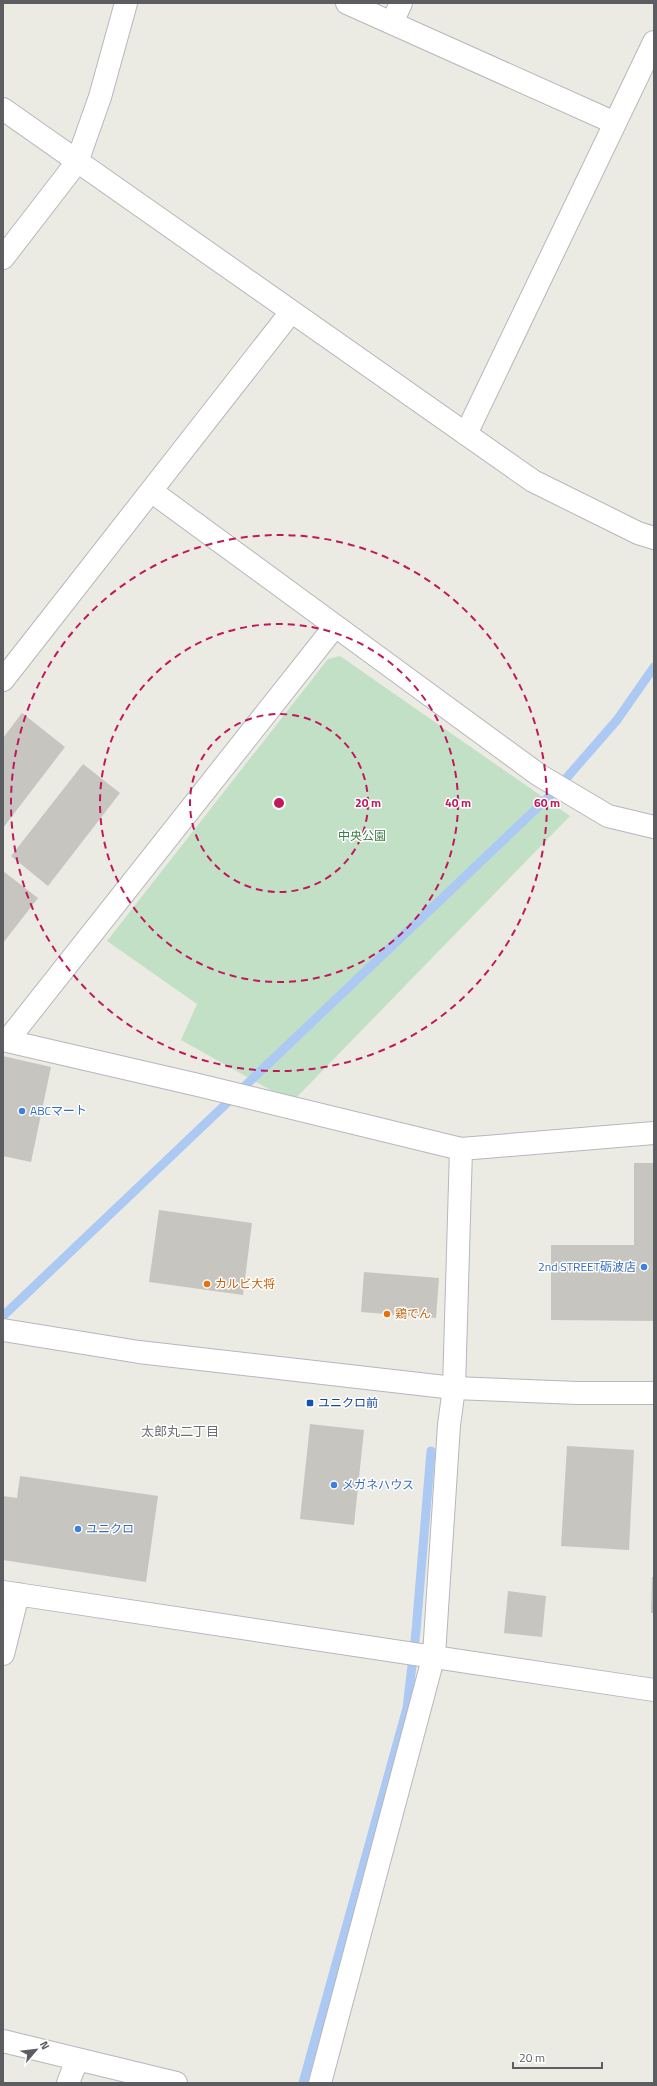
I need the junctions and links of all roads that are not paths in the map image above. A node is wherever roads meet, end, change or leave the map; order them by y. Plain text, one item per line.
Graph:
1 (126, 3) edge
2 (347, 3) edge
3 (401, 3) edge
4 (392, 23) junction
5 (654, 42) edge
6 (3, 109) edge
7 (615, 123) junction
8 (77, 162) junction
9 (3, 258) edge
10 (291, 312) junction
11 (466, 434) junction
12 (151, 491) junction
13 (654, 538) edge
14 (335, 626) junction
15 (3, 680) edge
16 (654, 827) edge
17 (5, 1040) edge
18 (654, 1133) edge
19 (461, 1149) junction
20 (3, 1330) edge
21 (454, 1388) junction
22 (654, 1393) edge
23 (10, 1593) edge
24 (3, 1654) edge
25 (434, 1655) junction
26 (654, 1690) edge
27 (3, 2041) edge
28 (76, 2060) junction
29 (68, 2083) edge
30 (176, 2083) edge
31 (320, 2083) edge

1 - 8 street
2 - 4 street
3 - 4 street
4 - 7 street
5 - 7 street
6 - 8 street
7 - 11 street
8 - 9 street
8 - 10 street
10 - 11 street
10 - 12 street
11 - 13 street
12 - 14 street
12 - 15 street
14 - 16 street
14 - 17 street
17 - 19 street
18 - 19 street
19 - 21 street
20 - 21 street
21 - 22 street
21 - 25 street
23 - 24 street
23 - 25 street
25 - 26 street
25 - 31 street
27 - 28 street
28 - 29 street
28 - 30 street

